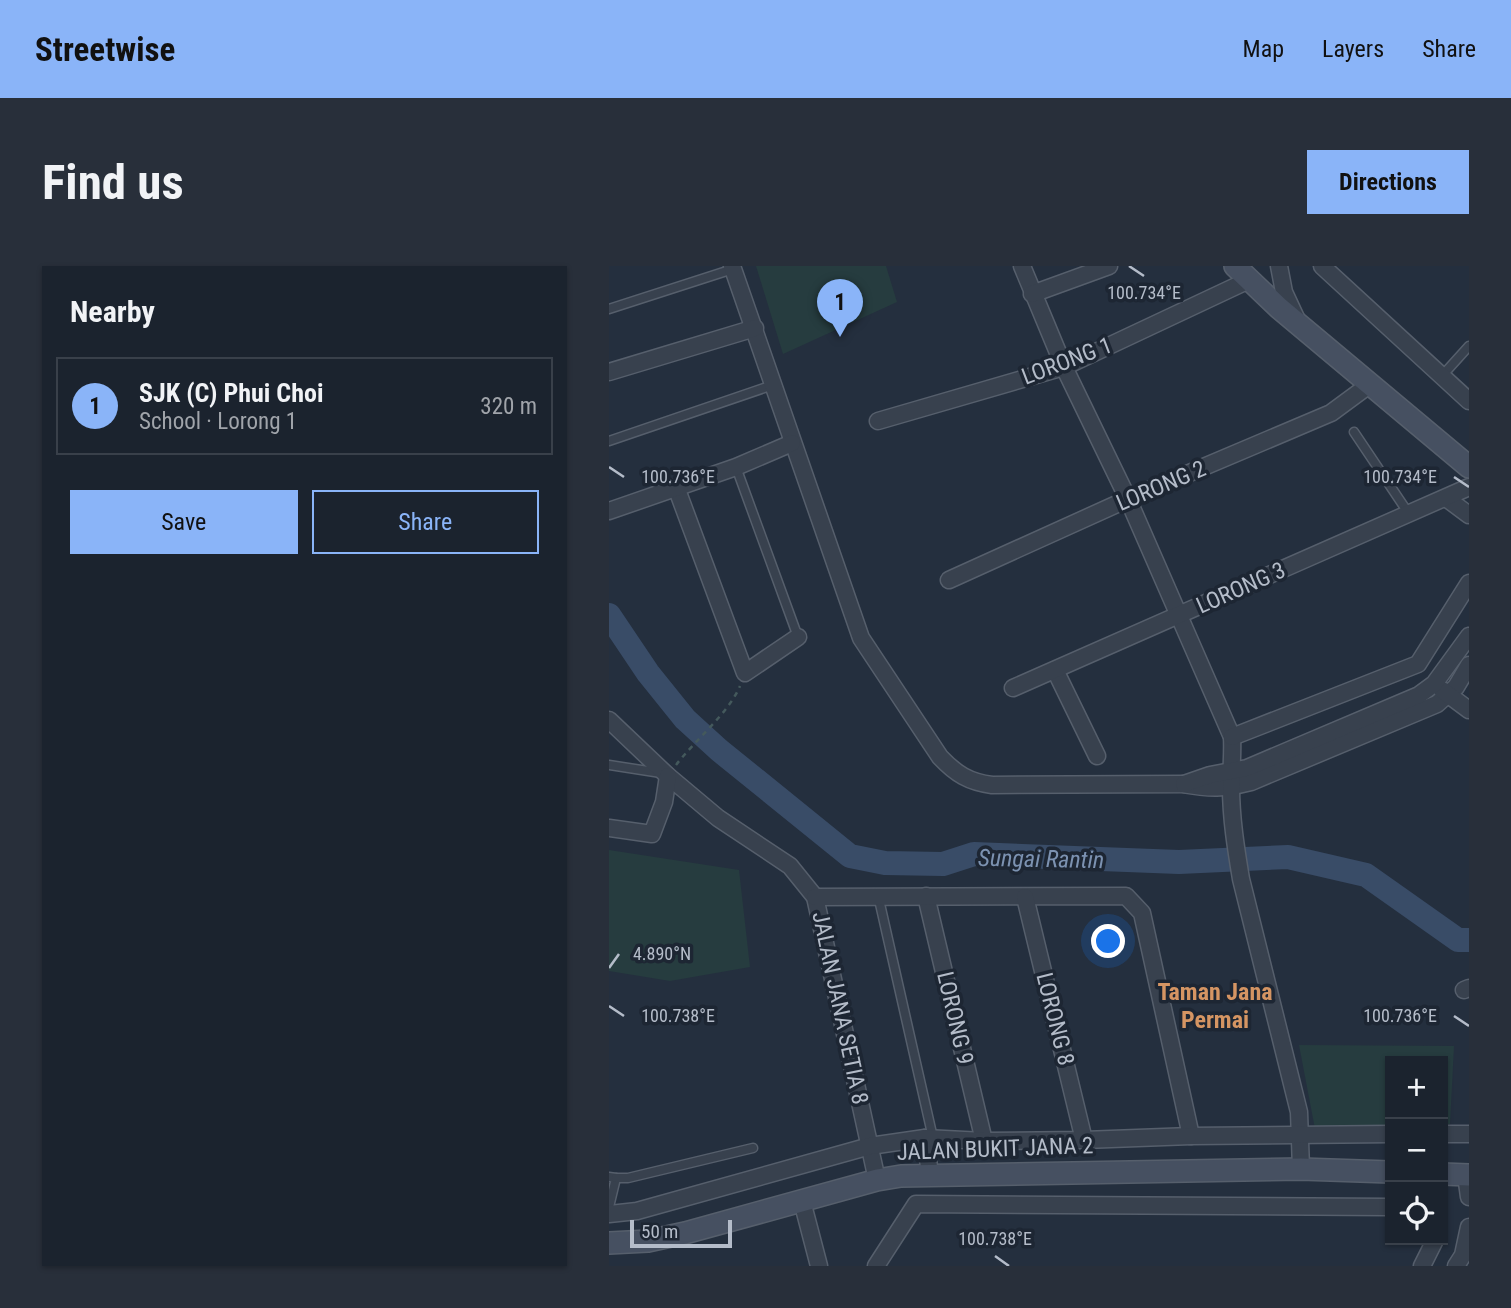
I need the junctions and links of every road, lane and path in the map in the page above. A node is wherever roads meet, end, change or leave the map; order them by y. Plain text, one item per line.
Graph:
1 (1022, 266) edge
2 (1109, 266) edge
3 (1279, 266) edge
4 (1322, 266) edge
5 (732, 267) edge
6 (1242, 273) edge
7 (1032, 295) junction
8 (609, 309) edge
9 (1299, 325) junction
10 (755, 328) junction
11 (1469, 346) edge
12 (1064, 367) junction
13 (609, 372) edge
14 (1441, 377) junction
15 (773, 385) junction
16 (1369, 385) junction
17 (1469, 401) edge
18 (878, 421) dead end
19 (1354, 432) dead end
20 (609, 441) edge
21 (792, 443) junction
22 (736, 467) junction
23 (1469, 467) edge
24 (676, 487) junction
25 (1469, 487) edge
26 (1446, 498) junction
27 (1128, 499) junction
28 (609, 511) edge
29 (1409, 514) junction
30 (1469, 515) edge
31 (949, 580) dead end
32 (1469, 583) edge
33 (1178, 615) junction
34 (1469, 636) edge
35 (798, 637) joint
36 (1469, 665) edge
37 (1055, 670) junction
38 (745, 673) junction
39 (1434, 684) junction
40 (1013, 688) dead end
41 (1448, 694) junction
42 (1469, 710) edge
43 (609, 720) edge
44 (1232, 737) junction
45 (1097, 756) dead end
46 (609, 765) edge
47 (667, 775) junction
48 (1231, 779) junction
49 (609, 828) edge
50 (878, 895) junction
51 (926, 896) junction
52 (815, 897) junction
53 (1025, 897) junction
54 (1300, 1134) junction
55 (1385, 1134) edge
56 (1448, 1134) edge
57 (1469, 1134) edge
58 (1191, 1136) junction
59 (929, 1138) junction
60 (1084, 1140) junction
61 (984, 1141) junction
62 (870, 1146) junction
63 (753, 1148) dead end
64 (1301, 1169) junction
65 (1385, 1172) edge
66 (930, 1174) junction
67 (1448, 1174) edge
68 (1467, 1175) edge
69 (613, 1177) edge
70 (877, 1180) junction
71 (1469, 1197) edge
72 (802, 1201) junction
73 (609, 1207) edge
74 (1385, 1208) edge
75 (609, 1214) edge
76 (1469, 1227) edge
77 (609, 1243) edge
78 (1432, 1245) edge
79 (818, 1266) edge
80 (876, 1266) edge
81 (1422, 1266) edge
82 (1457, 1266) edge

1 - 7 street
2 - 7 street
3 - 9 street
4 - 14 street
5 - 8 lane
5 - 10 street
6 - 9 street
6 - 12 street, LORONG 1
7 - 12 street
9 - 16 street
10 - 13 street
10 - 15 street
11 - 14 lane
12 - 18 street, LORONG 1
12 - 27 street
14 - 17 street
15 - 20 lane
15 - 21 street
16 - 23 street
16 - 27 street, LORONG 2
19 - 29 lane
21 - 22 street
21 - 48 street
22 - 24 street
22 - 35 lane
24 - 28 street
24 - 38 street
25 - 26 street, LORONG 3
26 - 29 street, LORONG 3
26 - 30 street
27 - 31 street, LORONG 2
27 - 33 street
29 - 33 street, LORONG 3
32 - 44 street
33 - 37 street, LORONG 3
33 - 44 street
34 - 39 street
35 - 38 street
36 - 41 street
37 - 40 street, LORONG 3
37 - 45 street
38 - 47 path
39 - 41 street
39 - 48 street
41 - 42 street
41 - 48 street
43 - 47 street, JALAN JANA SETIA 8
44 - 48 street
46 - 47 lane
47 - 49 street
47 - 52 street, JALAN JANA SETIA 8
48 - 54 street
50 - 51 street
50 - 52 street
50 - 59 lane
51 - 53 street
51 - 61 street, LORONG 9
52 - 62 street, JALAN JANA SETIA 8
53 - 58 street
53 - 60 street, LORONG 8
54 - 55 street
54 - 58 street
54 - 64 street
56 - 57 street
58 - 60 street
59 - 61 street
59 - 62 street
59 - 66 street
60 - 61 street
62 - 70 street, JALAN JANA SETIA 8
62 - 75 street
63 - 69 lane
64 - 65 street, JALAN BUKIT JANA 2
64 - 66 street, JALAN BUKIT JANA 2
66 - 70 street, JALAN BUKIT JANA 2
67 - 68 street
68 - 71 street
69 - 73 lane
70 - 72 street, JALAN BUKIT JANA 2
72 - 77 street, JALAN BUKIT JANA 2
72 - 79 street
74 - 80 street
76 - 82 street
78 - 81 street

